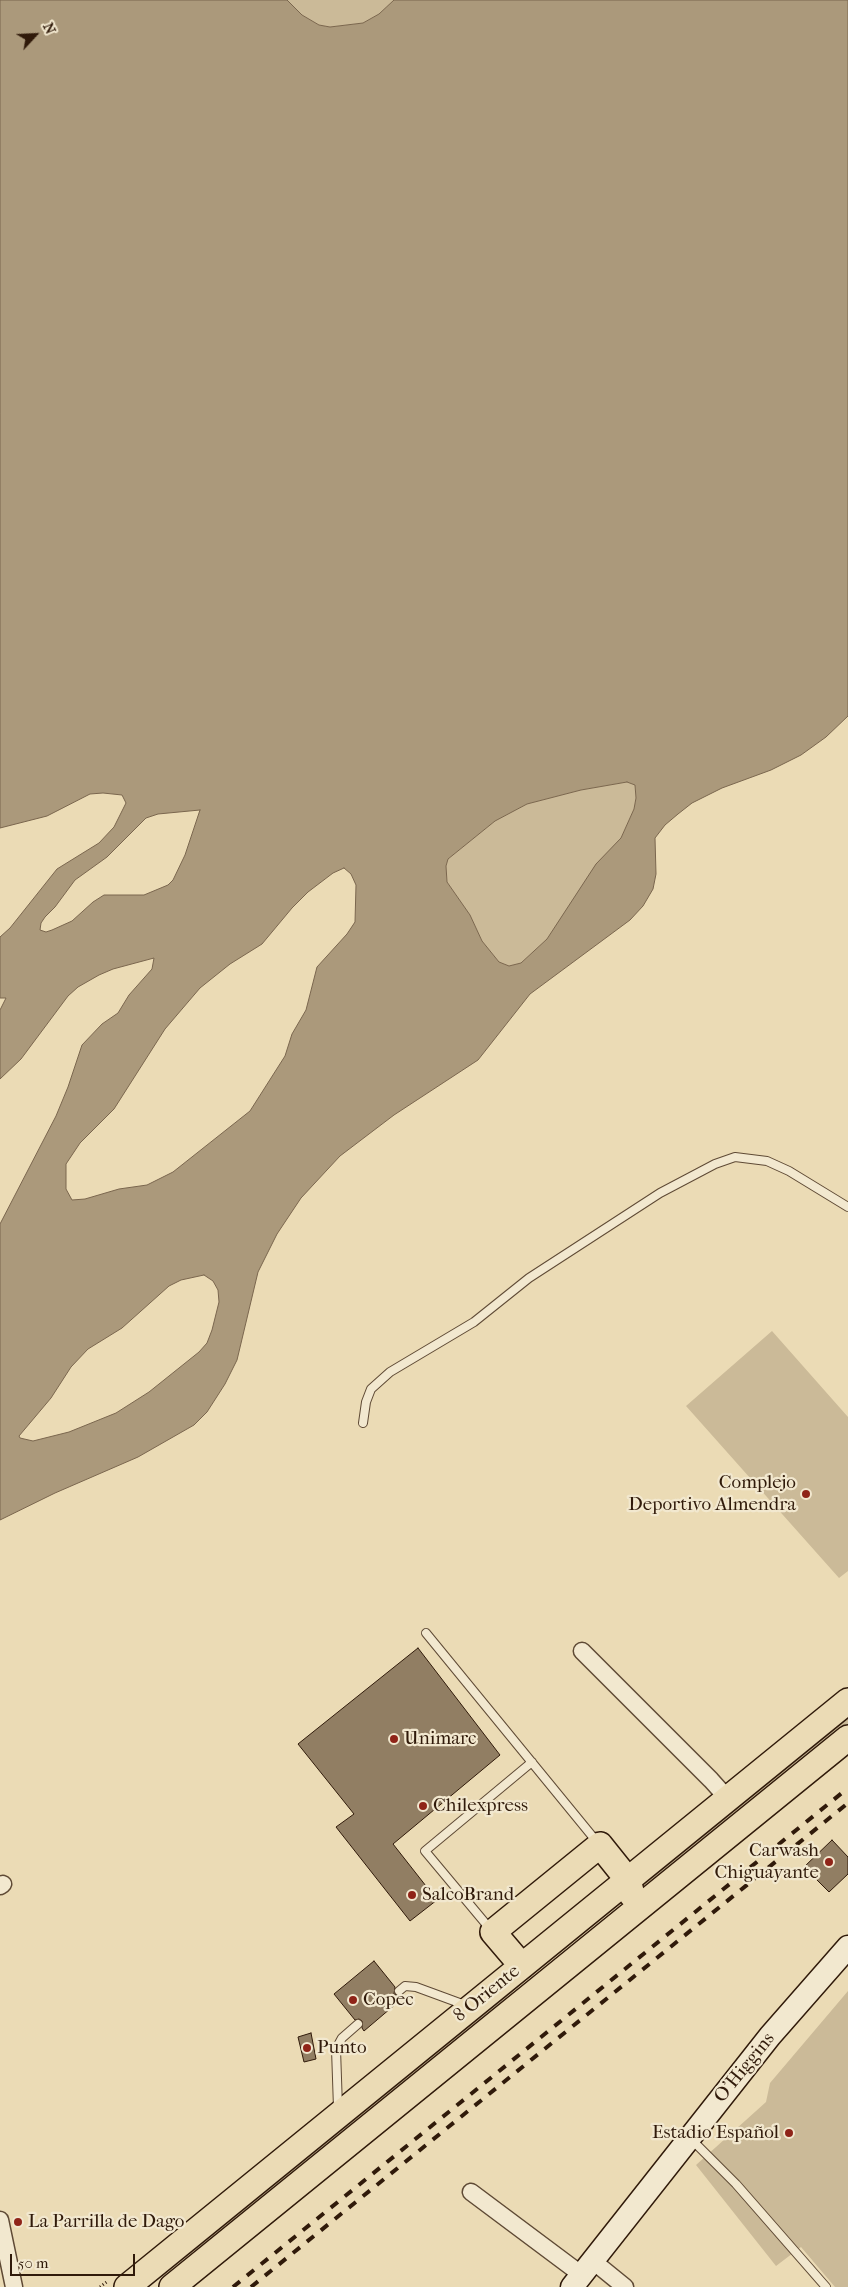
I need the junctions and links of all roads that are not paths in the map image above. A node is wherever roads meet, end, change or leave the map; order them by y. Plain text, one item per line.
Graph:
1 (848, 1207) edge
2 (362, 1423) dead end
3 (426, 1633) dead end
4 (582, 1651) dead end
5 (848, 1701) edge
6 (848, 1738) edge
7 (532, 1762) junction
8 (728, 1799) junction
9 (600, 1845) junction
10 (628, 1880) junction
11 (629, 1917) junction
12 (492, 1932) junction
13 (848, 1947) edge
14 (522, 1966) junction
15 (398, 1991) dead end
16 (472, 2007) junction
17 (358, 2024) dead end
18 (338, 2115) junction
19 (689, 2138) junction
20 (471, 2192) dead end
21 (0, 2220) edge
22 (583, 2275) edge
23 (14, 2287) edge
24 (127, 2287) edge
25 (172, 2287) edge
26 (625, 2287) edge
27 (826, 2287) edge

1 - 2 lane
3 - 7 lane
4 - 8 street
5 - 8 main road, 8 Oriente
6 - 11 main road, 8 Oriente
7 - 9 lane
7 - 12 lane
8 - 10 main road, 8 Oriente
9 - 10 main road
9 - 12 main road
10 - 11 main road
10 - 14 main road, 8 Oriente
11 - 25 main road, 8 Oriente
12 - 14 main road
13 - 19 main road, O'Higgins
14 - 16 main road, 8 Oriente
15 - 16 lane
16 - 18 main road, 8 Oriente
17 - 18 lane
18 - 24 main road, 8 Oriente
19 - 22 main road, O'Higgins
19 - 27 lane
20 - 22 street
21 - 23 street
22 - 26 street

